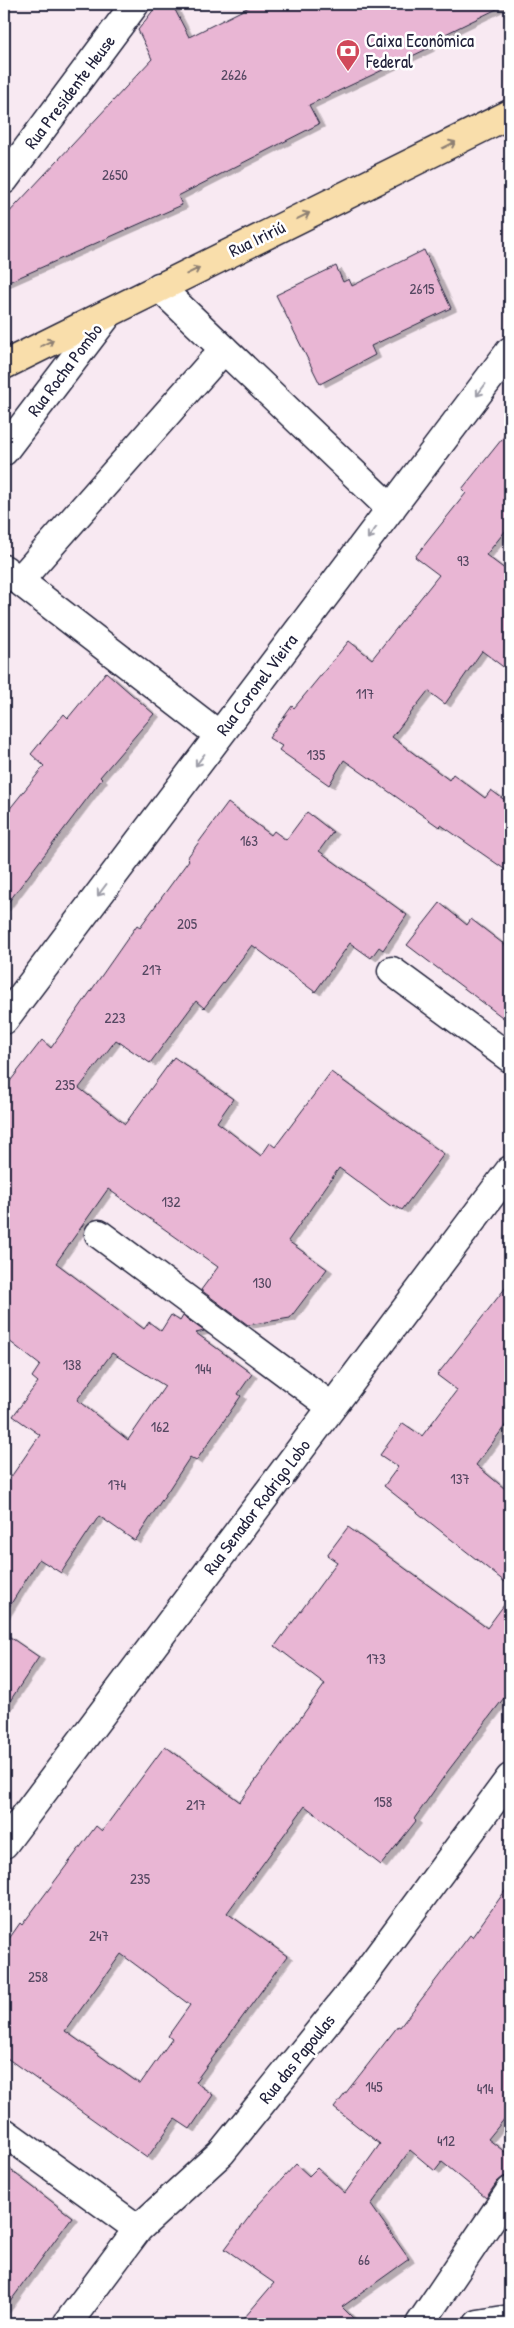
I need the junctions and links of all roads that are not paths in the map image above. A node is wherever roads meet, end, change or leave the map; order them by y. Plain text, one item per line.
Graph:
1 (135, 4) edge
2 (510, 114) edge
3 (4, 180) edge
4 (159, 288) junction
5 (109, 313) junction
6 (224, 349) junction
7 (510, 351) edge
8 (4, 365) edge
9 (4, 450) edge
10 (391, 509) junction
11 (12, 574) edge
12 (219, 735) junction
13 (392, 971) dead end
14 (4, 1020) edge
15 (510, 1058) edge
16 (510, 1170) edge
17 (99, 1234) dead end
18 (332, 1407) junction
19 (510, 1778) edge
20 (4, 1844) edge
21 (4, 2132) edge
22 (510, 2191) edge
23 (138, 2229) junction
24 (510, 2319) edge
25 (67, 2324) edge
26 (420, 2324) edge
27 (478, 2324) edge

1 - 3 street, Rua Presidente Heuse
4 -> 2 main road, Rua Iririú
4 - 5 main road, Rua Iririú
4 - 6 street
8 -> 5 main road, Rua Iririú
5 - 9 street, Rua Rocha Pombo
6 - 10 street
6 - 11 street
7 -> 10 street, Rua Coronel Vieira
10 -> 12 street, Rua Coronel Vieira
11 - 12 street
12 -> 14 street, Rua Coronel Vieira
13 - 15 street
16 - 18 street, Rua Senador Rodrigo Lobo
17 - 18 street
18 - 20 street, Rua Senador Rodrigo Lobo
19 - 23 street, Rua das Papoulas
21 - 23 street
22 - 26 street
23 - 25 street, Rua das Papoulas
24 - 27 street

